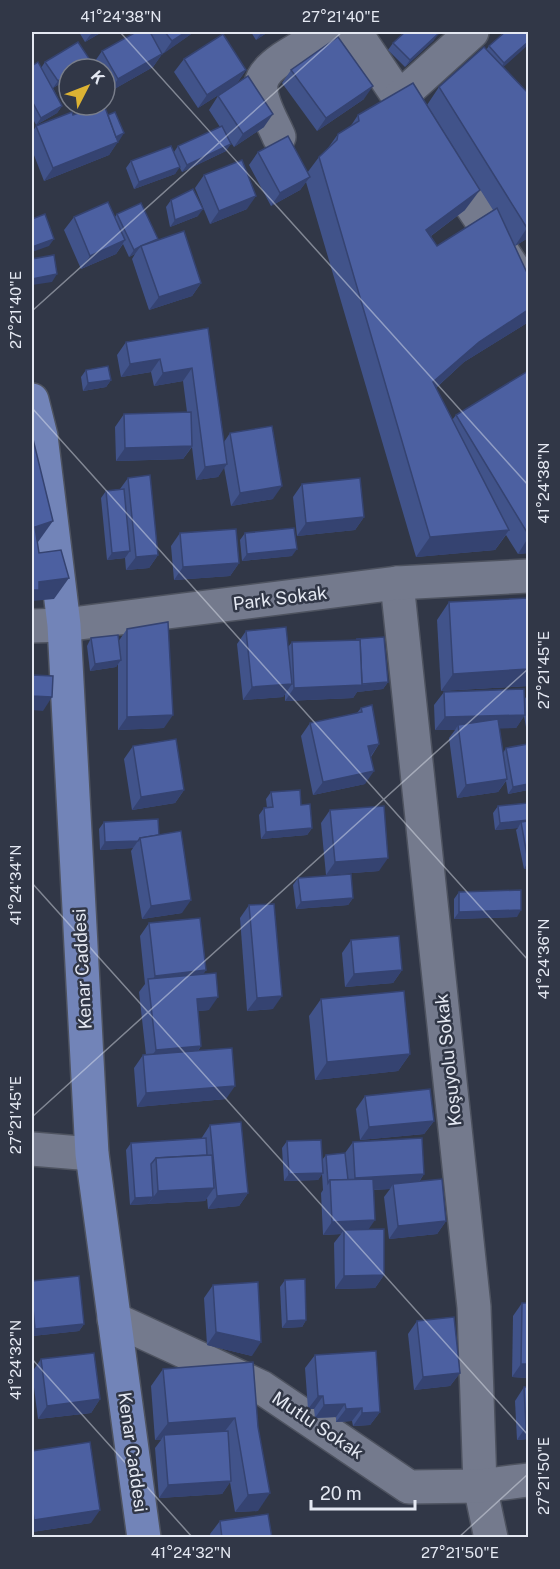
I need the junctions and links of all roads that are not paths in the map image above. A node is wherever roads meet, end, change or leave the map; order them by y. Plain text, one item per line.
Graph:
1 (330, 32) edge
2 (355, 32) edge
3 (472, 32) edge
4 (400, 97) junction
5 (279, 137) dead end
6 (528, 290) edge
7 (32, 400) edge
8 (528, 577) edge
9 (397, 583) junction
10 (64, 625) junction
11 (32, 626) edge
12 (32, 1149) edge
13 (92, 1154) junction
14 (114, 1319) junction
15 (528, 1480) edge
16 (480, 1486) junction
17 (144, 1538) edge
18 (491, 1538) edge

1 - 5 street
2 - 4 street
3 - 4 street
4 - 6 street
7 - 10 main road, Kenar Caddesi
8 - 9 street, Park Sokak
9 - 10 street, Park Sokak
9 - 16 street, Koşuyolu Sokak
10 - 11 street, Park Sokak
10 - 13 main road, Kenar Caddesi
12 - 13 street
13 - 14 main road, Kenar Caddesi
14 - 16 street, Mutlu Sokak
14 - 17 main road, Kenar Caddesi
15 - 16 street, Mutlu Sokak
16 - 18 street, Koşuyolu Sokak

